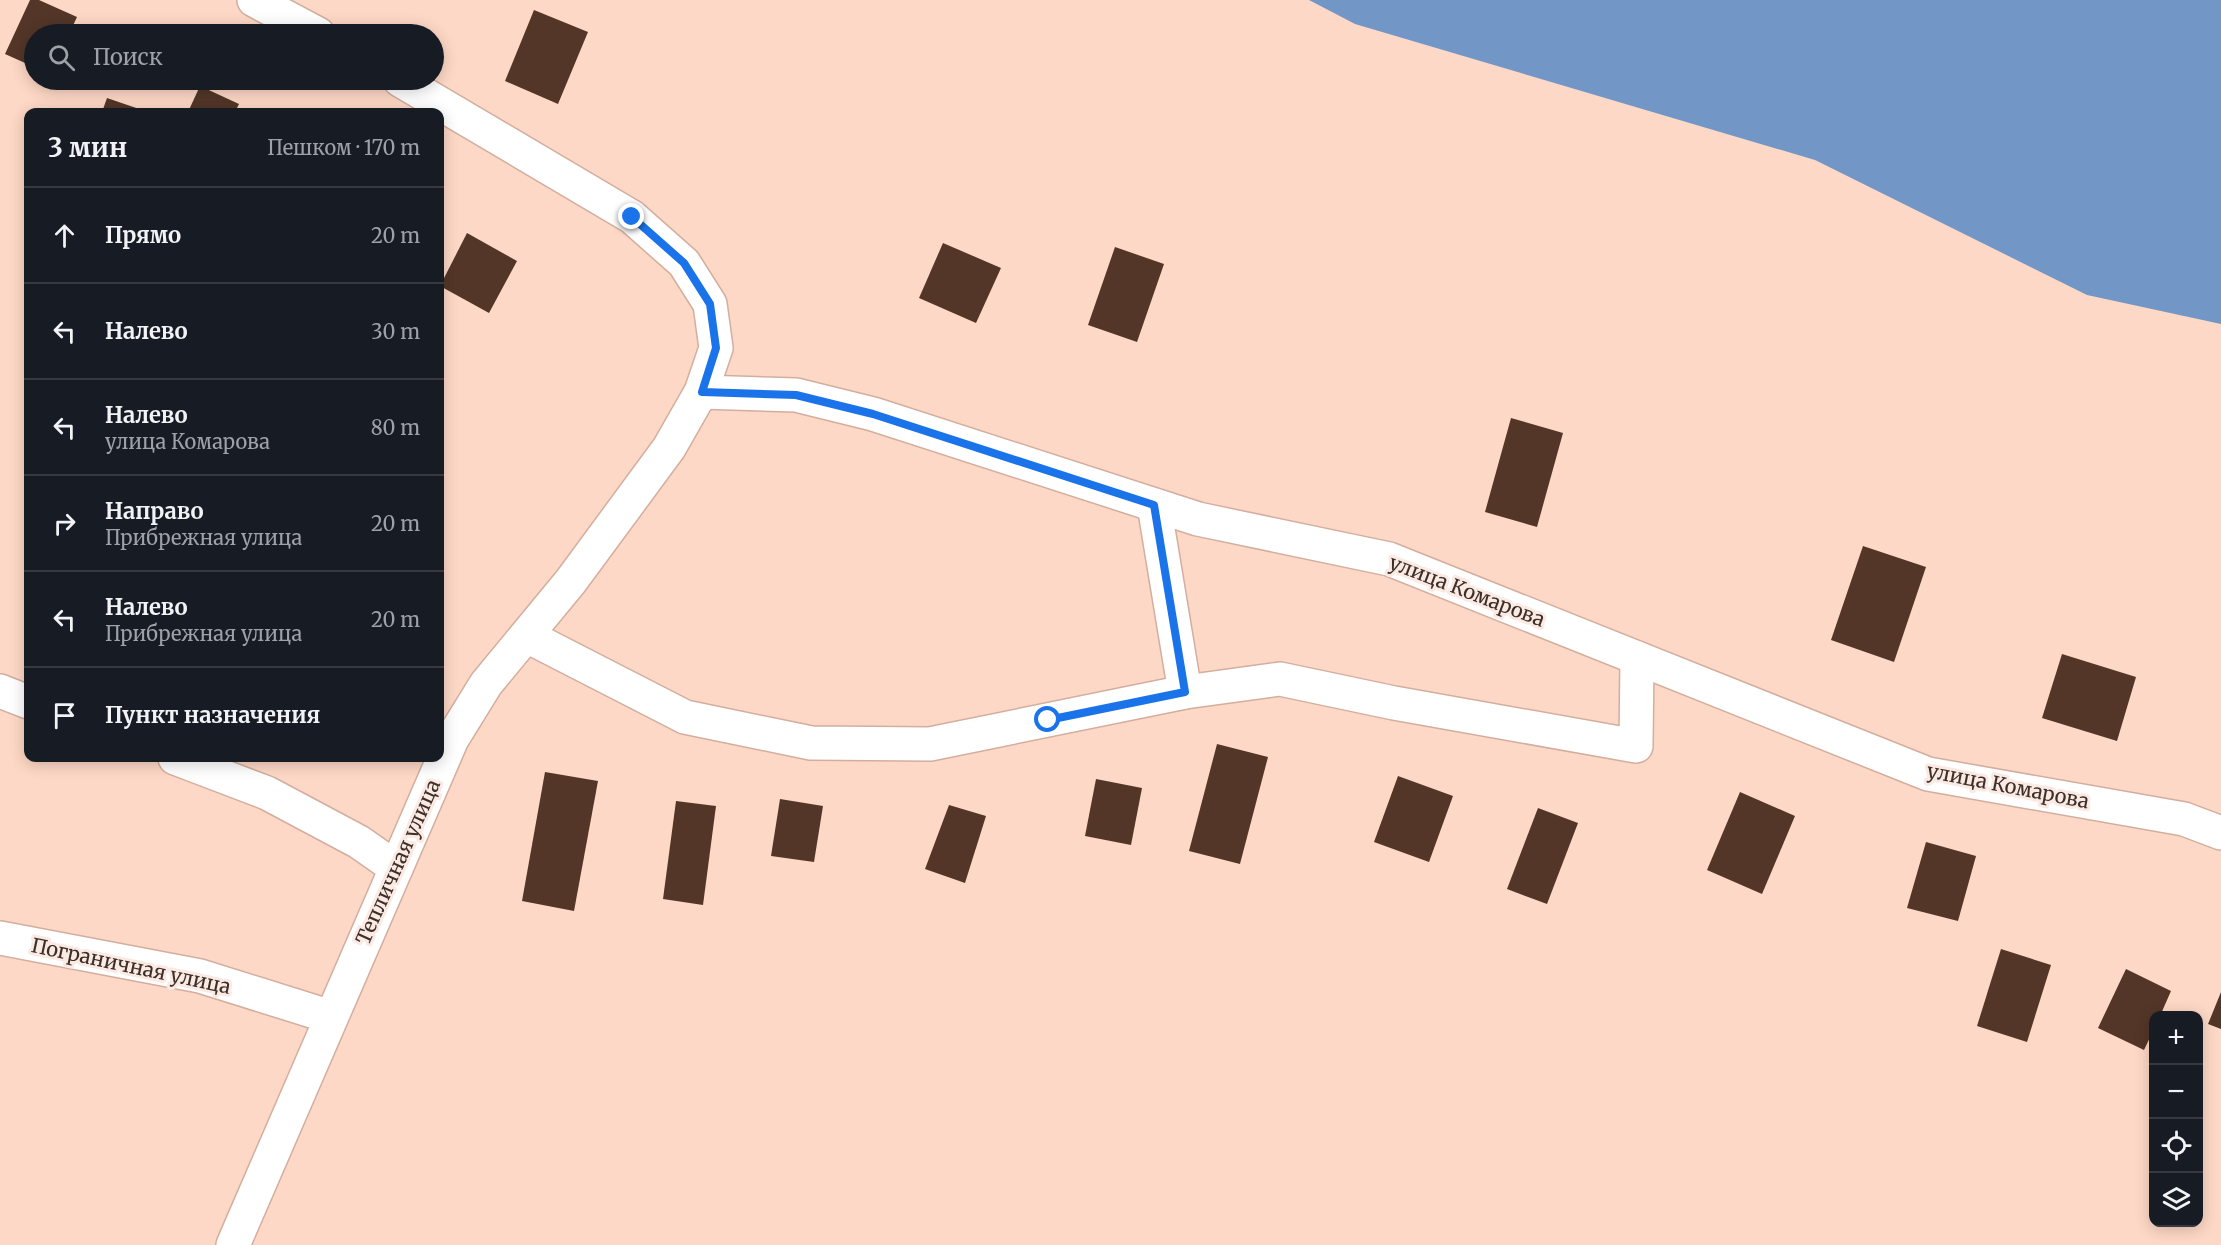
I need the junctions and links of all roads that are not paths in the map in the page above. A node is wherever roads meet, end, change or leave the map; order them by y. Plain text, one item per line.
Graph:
1 (254, 0) edge
2 (299, 24) edge
3 (417, 90) edge
4 (702, 392) junction
5 (1154, 505) junction
6 (527, 636) junction
7 (1637, 658) junction
8 (0, 691) edge
9 (1185, 692) junction
10 (24, 700) edge
11 (444, 757) edge
12 (186, 762) edge
13 (442, 762) edge
14 (2221, 833) edge
15 (396, 868) junction
16 (0, 938) edge
17 (331, 1017) junction
18 (233, 1245) edge

1 - 2 street
3 - 4 street, Тепличная улица
4 - 5 street, улица Комарова
4 - 6 street, Тепличная улица
5 - 7 street, улица Комарова
5 - 9 street
6 - 9 street
6 - 11 street, Тепличная улица
7 - 9 street
7 - 14 street, улица Комарова
8 - 10 street
12 - 15 street
13 - 15 street, Тепличная улица
15 - 17 street, Тепличная улица
16 - 17 street, Пограничная улица
17 - 18 street, Тепличная улица

